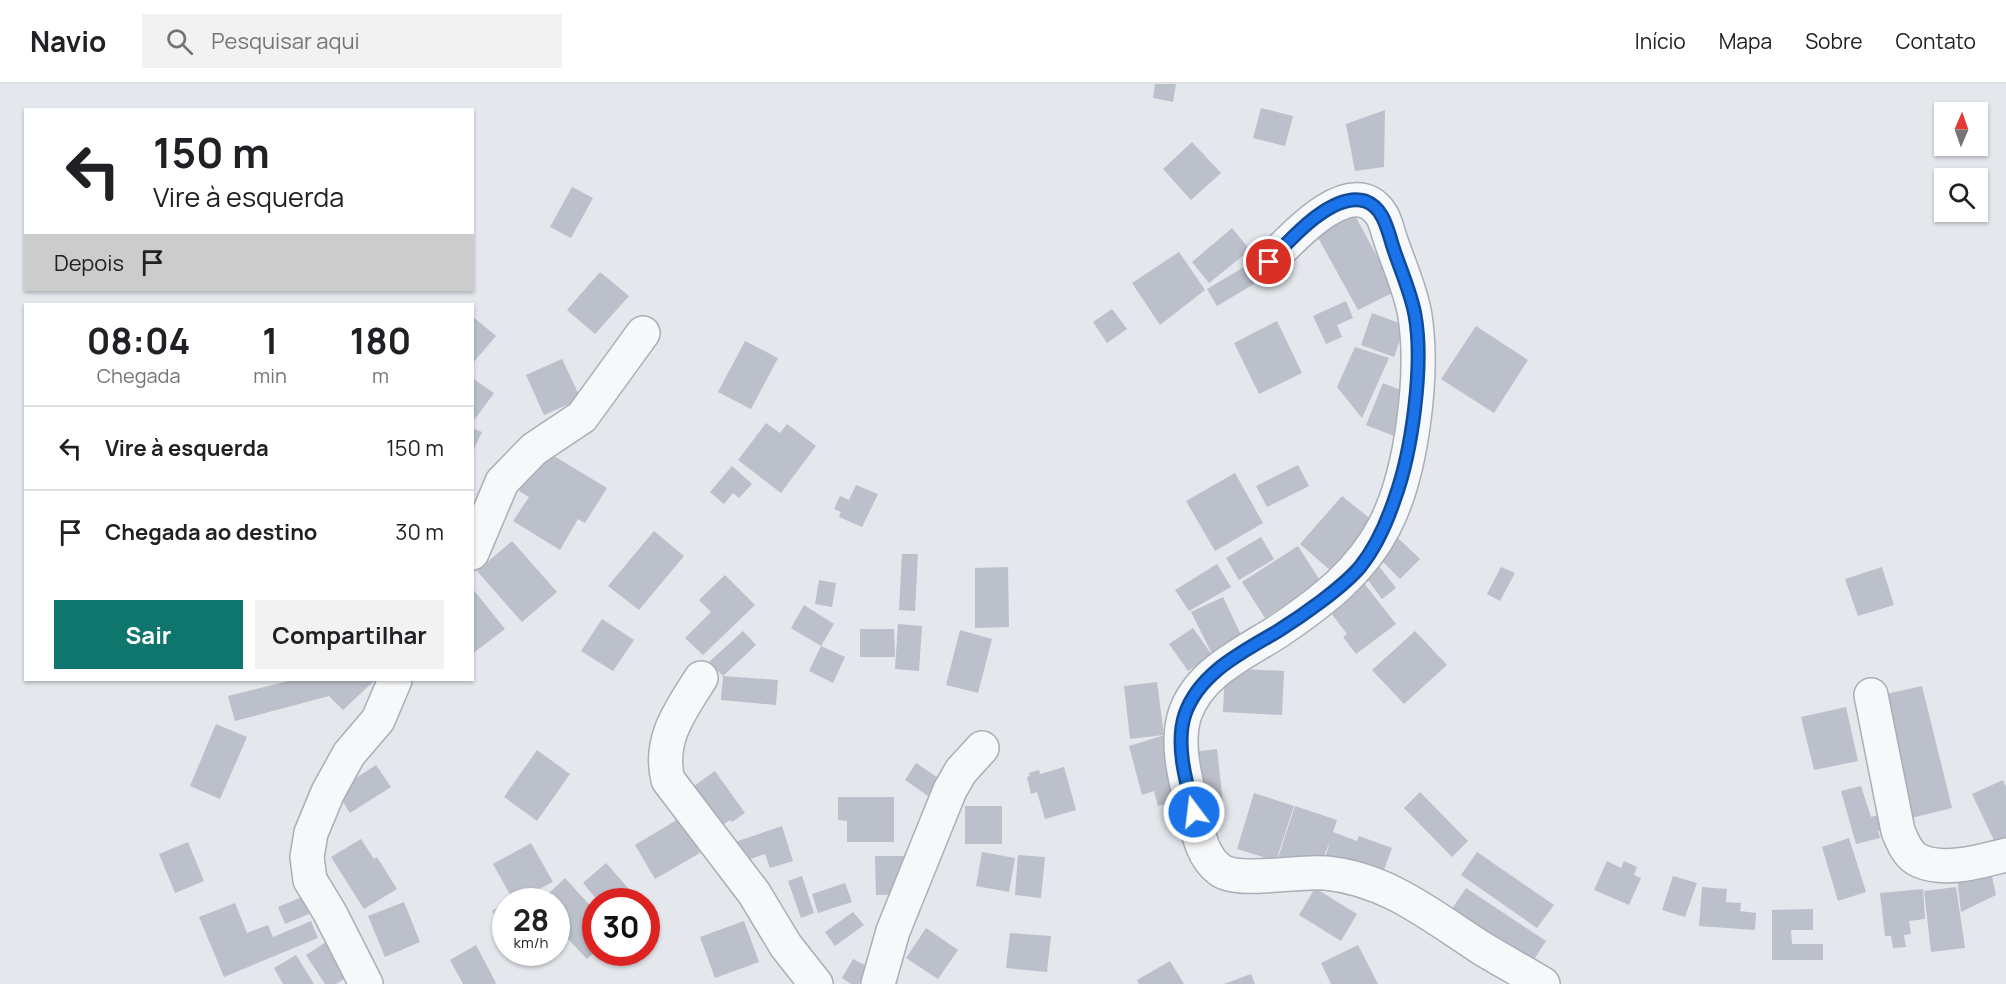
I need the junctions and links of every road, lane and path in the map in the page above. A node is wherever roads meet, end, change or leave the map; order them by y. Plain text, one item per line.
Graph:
1 (1269, 262) dead end
2 (643, 333) dead end
3 (474, 548) edge
4 (701, 678) dead end
5 (395, 681) edge
6 (1871, 695) dead end
7 (982, 748) dead end
8 (2006, 855) edge
9 (366, 984) edge
10 (816, 984) edge
11 (878, 984) edge
12 (1543, 984) edge

1 - 12 street
2 - 3 street
4 - 10 street
5 - 9 street
6 - 8 street
7 - 11 street

